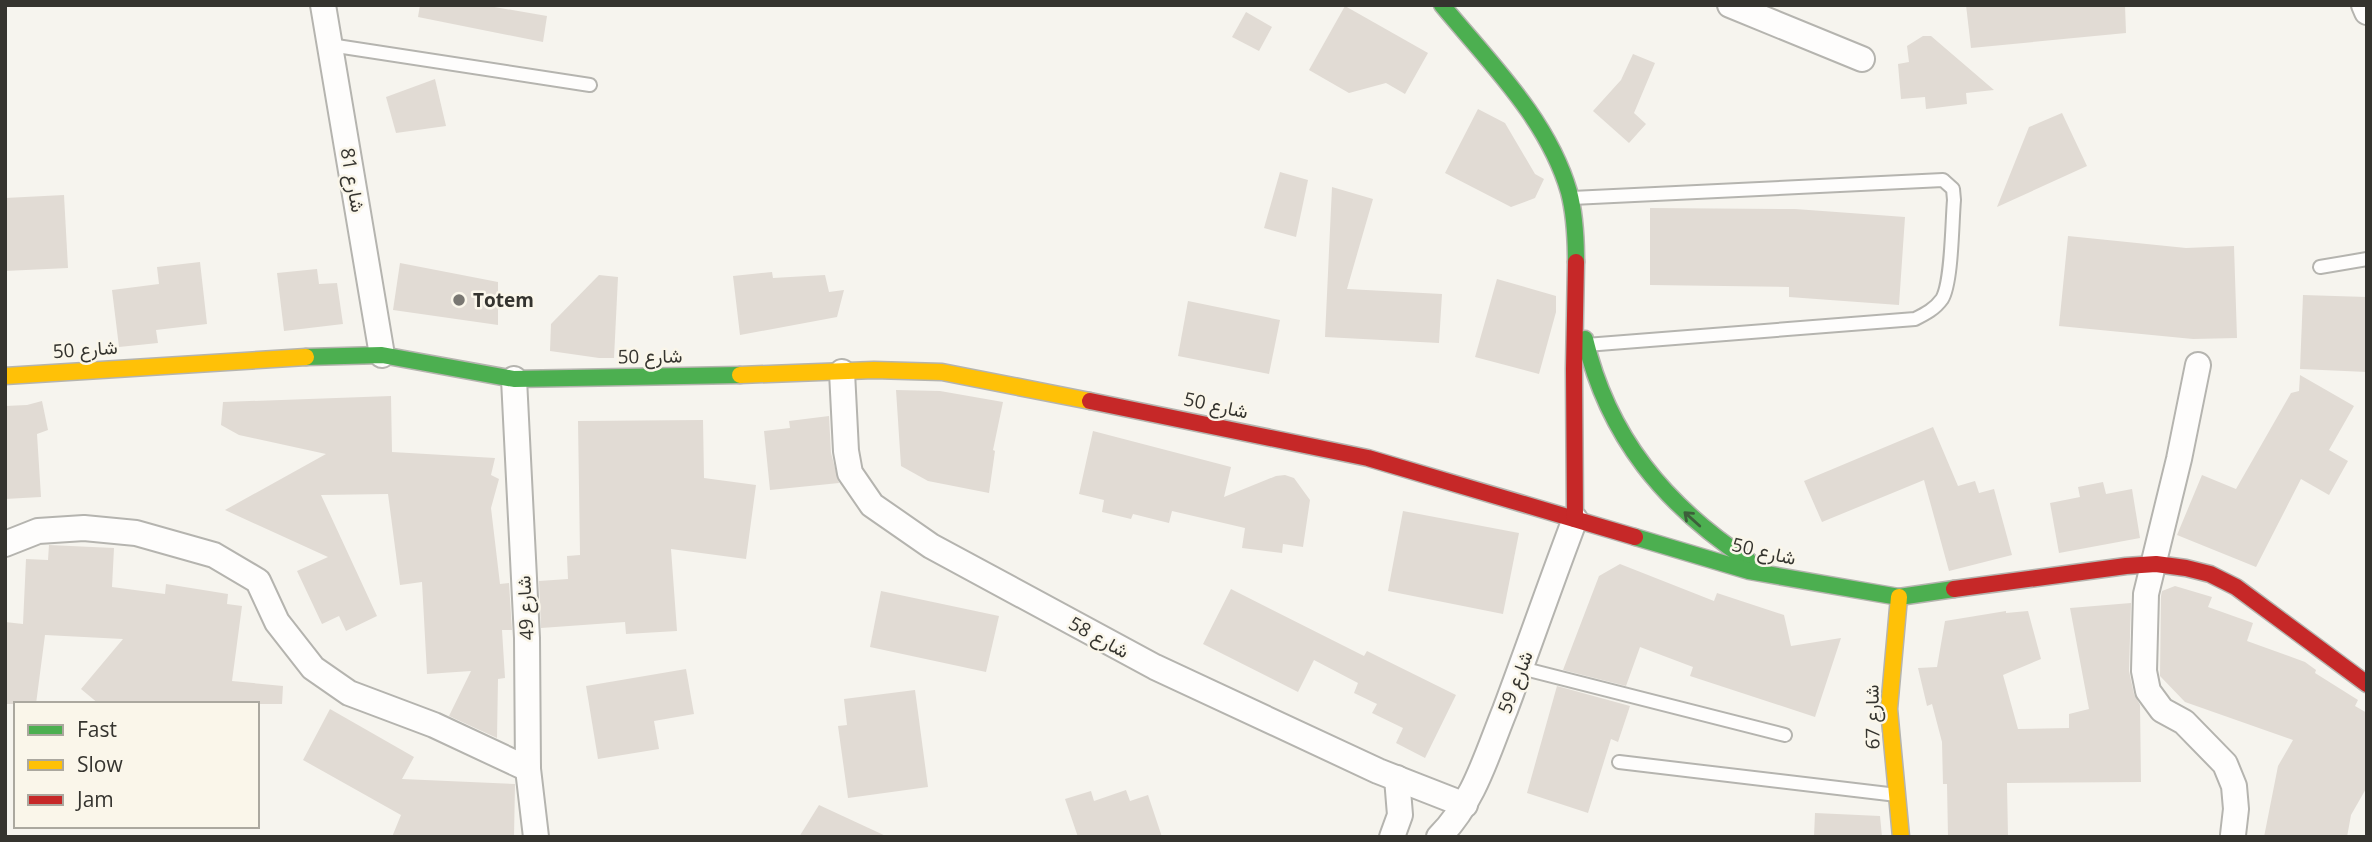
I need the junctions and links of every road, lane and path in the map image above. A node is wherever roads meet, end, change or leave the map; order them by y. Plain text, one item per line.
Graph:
1 (323, 5) edge
2 (1442, 5) edge
3 (1730, 5) edge
4 (2364, 5) edge
5 (2367, 12) edge
6 (330, 45) junction
7 (1862, 59) dead end
8 (590, 85) dead end
9 (1571, 198) junction
10 (2367, 259) edge
11 (2320, 267) dead end
12 (1575, 275) junction
13 (1586, 345) junction
14 (382, 355) junction
15 (2197, 365) dead end
16 (842, 372) junction
17 (5, 376) edge
18 (514, 379) junction
19 (1575, 519) junction
20 (5, 544) edge
21 (2152, 564) junction
22 (1791, 579) junction
23 (1899, 597) junction
24 (1521, 668) junction
25 (2367, 684) edge
26 (1784, 735) dead end
27 (1619, 762) dead end
28 (528, 769) junction
29 (1397, 778) junction
30 (1897, 795) junction
31 (1465, 805) junction
32 (2233, 835) dead end
33 (536, 837) edge
34 (1392, 837) edge
35 (1439, 837) edge
36 (1901, 837) edge

1 - 6 street, شارع 81
2 - 9 street
3 - 7 street
4 - 5 street
6 - 8 lane
6 - 14 street, شارع 81
9 - 12 street
9 - 13 lane
10 - 11 lane
12 - 13 street
12 - 19 street
22 -> 13 street
14 - 17 street, شارع 50
14 - 18 street, شارع 50
15 - 21 street
16 - 18 street, شارع 50
16 - 19 street, شارع 50
16 - 29 street, شارع 58
18 - 28 street, شارع 49
19 - 22 street, شارع 50
19 - 24 street, شارع 59
20 - 28 street
21 - 23 street, شارع 50
21 - 25 street, شارع 50
21 - 32 street
22 - 23 street, شارع 50
23 - 30 street, شارع 67
24 - 26 lane
24 - 31 street, شارع 59
27 - 30 lane
28 - 33 street, شارع 49
29 - 31 street, شارع 58
29 - 34 street
30 - 36 street, شارع 67
31 - 35 street, شارع 59

